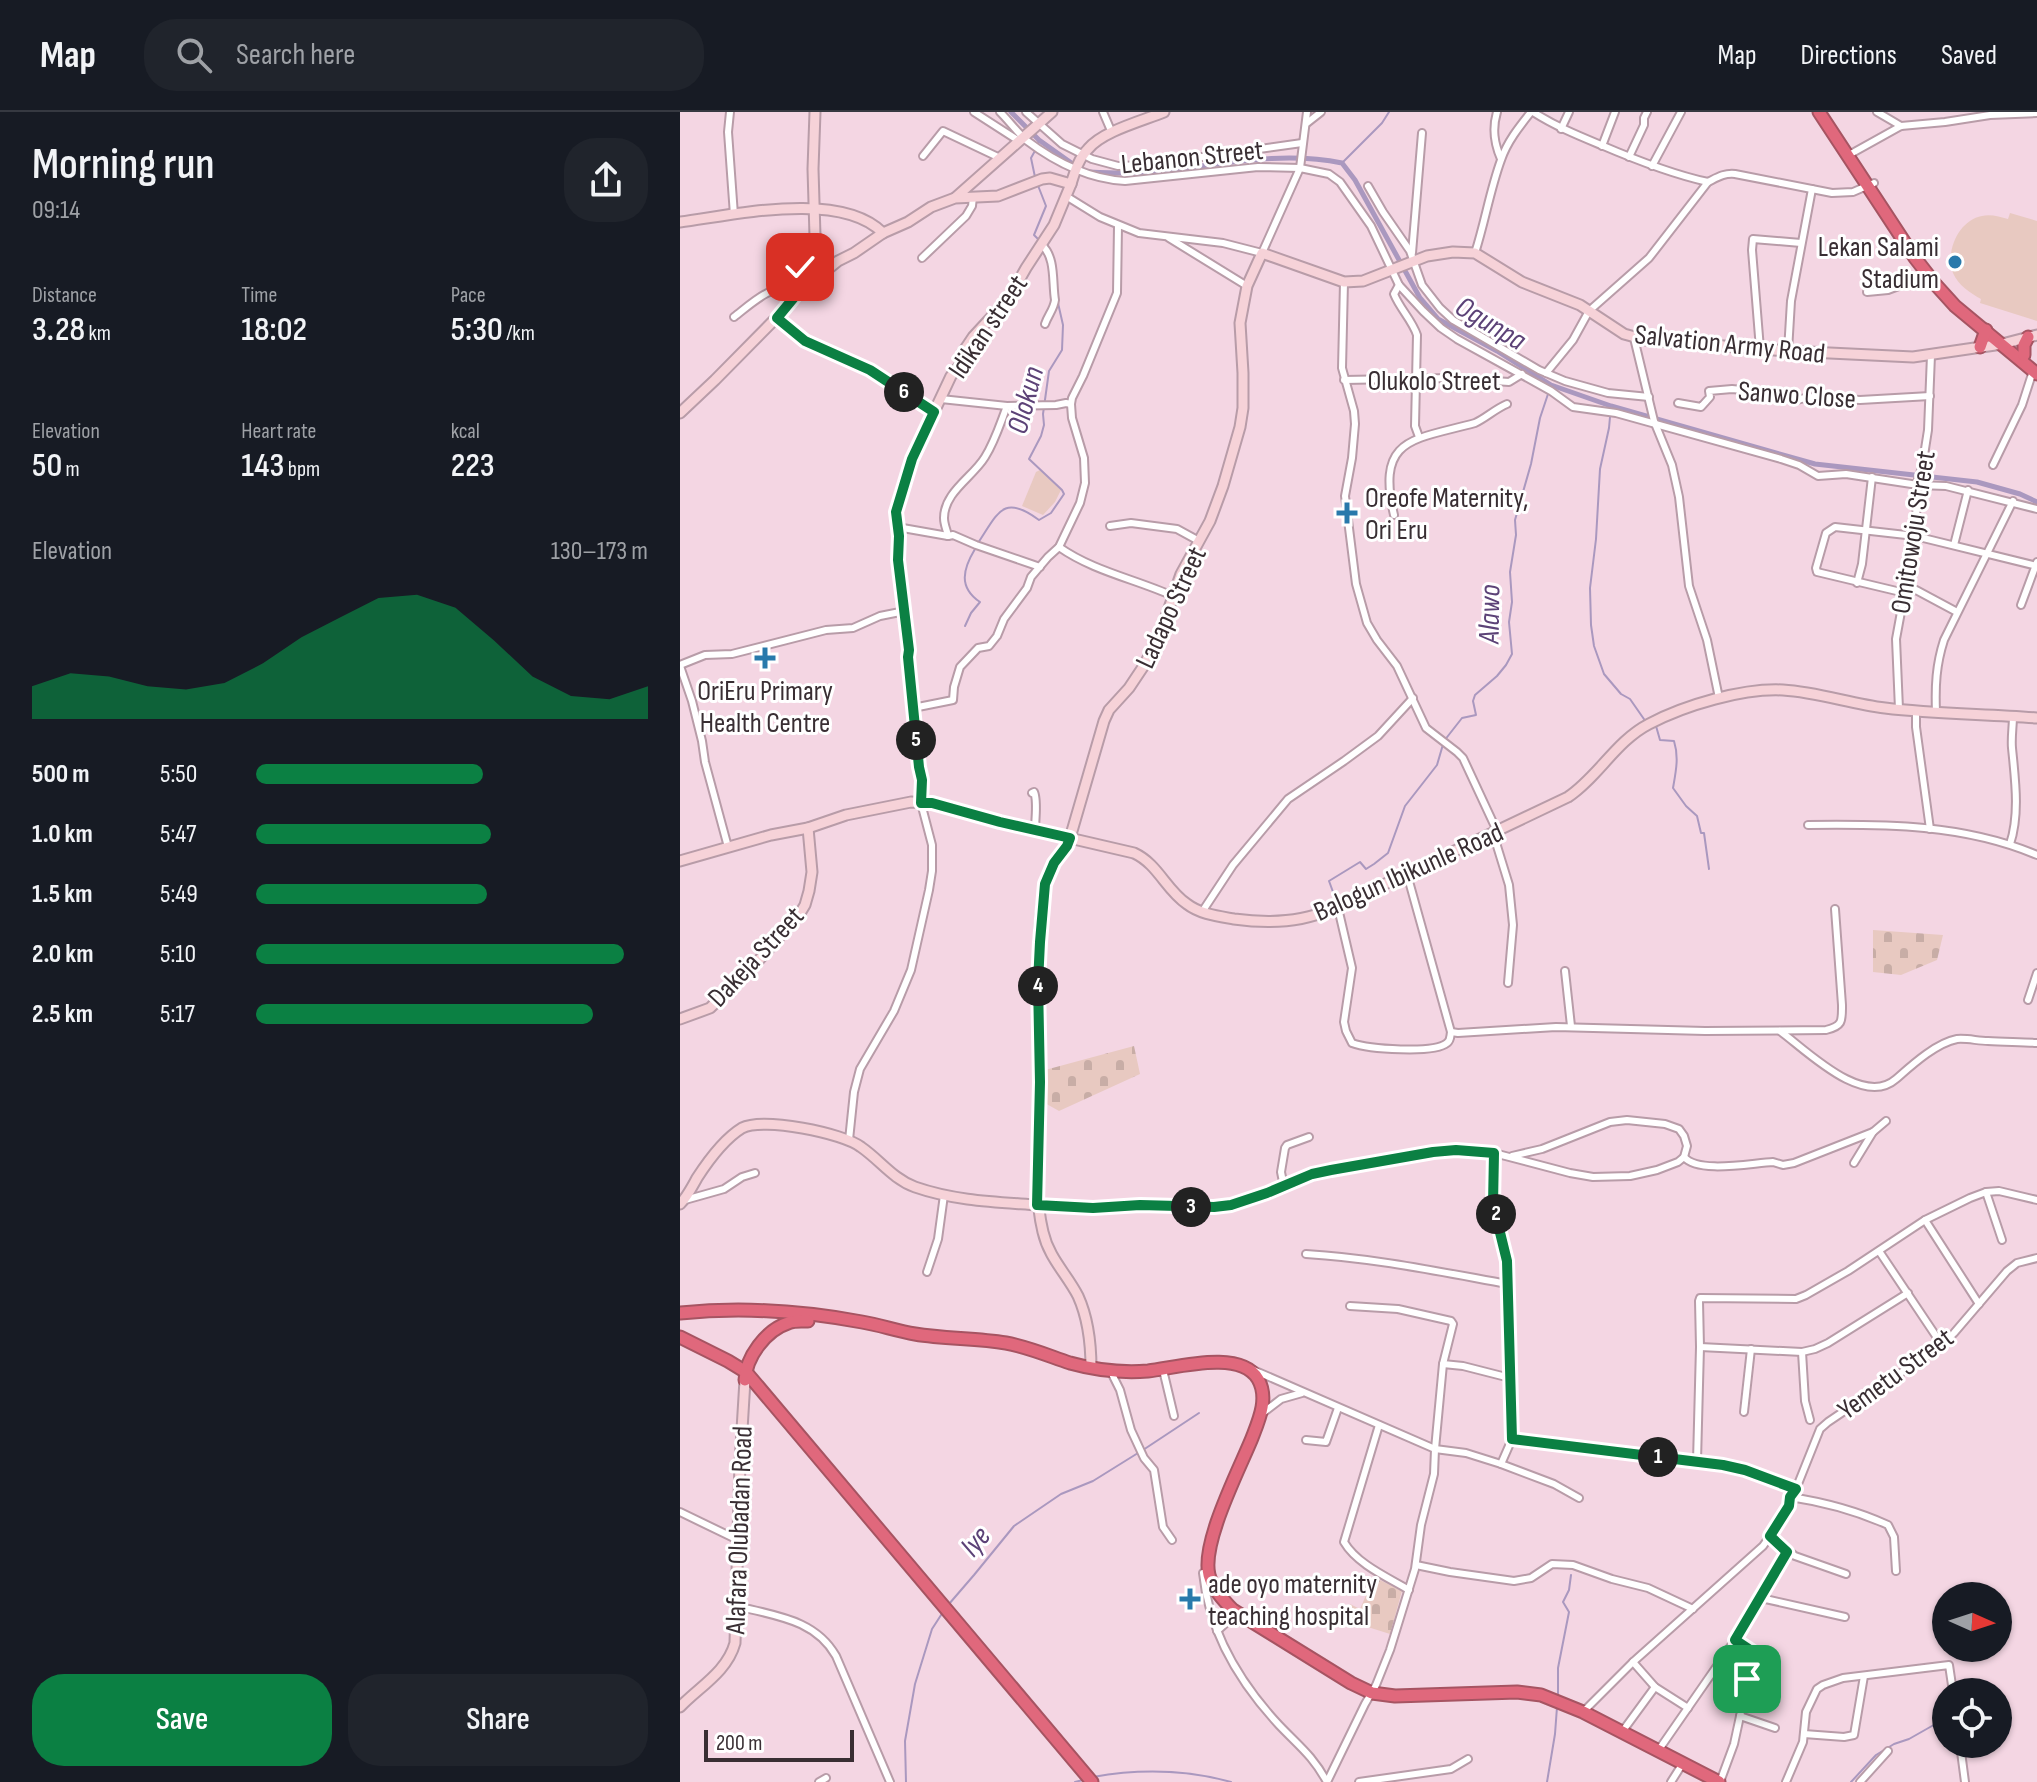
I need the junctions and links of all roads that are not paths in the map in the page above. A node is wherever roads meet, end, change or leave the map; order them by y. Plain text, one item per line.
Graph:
1 (730, 112) edge
2 (815, 112) edge
3 (974, 112) edge
4 (1000, 112) edge
5 (1026, 112) edge
6 (1052, 112) edge
7 (1103, 112) edge
8 (1164, 112) edge
9 (1307, 112) edge
10 (1321, 112) edge
11 (1497, 112) edge
12 (1532, 112) edge
13 (1569, 112) edge
14 (1615, 112) edge
15 (1647, 112) edge
16 (1681, 112) edge
17 (1819, 112) edge
18 (1825, 112) edge
19 (1877, 112) edge
20 (2037, 113) edge
21 (1307, 123) junction
22 (1038, 125) junction
23 (1901, 126) junction
24 (1561, 129) junction
25 (1112, 133) junction
26 (1422, 133) dead end
27 (1023, 138) junction
28 (1302, 145) junction
29 (1602, 146) junction
30 (1850, 154) junction
31 (923, 156) dead end
32 (1082, 156) junction
33 (1629, 157) junction
34 (1000, 158) junction
35 (1501, 160) junction
36 (1300, 166) junction
37 (1652, 166) junction
38 (1075, 170) junction
39 (1708, 182) junction
40 (1071, 184) junction
41 (1871, 184) junction
42 (1368, 186) dead end
43 (1812, 189) junction
44 (1066, 196) junction
45 (973, 197) junction
46 (955, 198) junction
47 (814, 208) junction
48 (734, 215) junction
49 (680, 222) edge
50 (1118, 226) junction
51 (883, 233) junction
52 (1167, 237) junction
53 (1043, 243) junction
54 (1801, 243) junction
55 (1262, 253) junction
56 (1475, 253) junction
57 (922, 258) dead end
58 (1412, 260) junction
59 (1394, 269) junction
60 (1928, 275) junction
61 (1344, 282) junction
62 (1399, 285) junction
63 (1247, 286) junction
64 (795, 292) junction
65 (1867, 292) dead end
66 (1589, 311) junction
67 (734, 317) dead end
68 (777, 318) junction
69 (1045, 324) dead end
70 (1986, 330) junction
71 (2032, 336) edge
72 (1634, 338) junction
73 (2006, 344) junction
74 (1980, 347) junction
75 (1760, 349) junction
76 (1788, 351) junction
77 (1931, 355) junction
78 (2024, 355) junction
79 (2036, 370) edge
80 (1546, 373) junction
81 (1522, 374) junction
82 (1416, 378) junction
83 (1344, 380) junction
84 (1930, 396) junction
85 (1649, 397) junction
86 (941, 399) junction
87 (1678, 403) dead end
88 (1071, 404) junction
89 (1507, 404) dead end
90 (682, 406) edge
91 (1007, 406) junction
92 (934, 412) junction
93 (1655, 424) junction
94 (1419, 437) junction
95 (1993, 465) dead end
96 (1872, 477) junction
97 (1918, 482) junction
98 (1968, 490) junction
99 (2013, 501) junction
100 (2037, 509) edge
101 (1394, 515) dead end
102 (1110, 526) dead end
103 (897, 527) junction
104 (1866, 530) junction
105 (948, 536) junction
106 (1915, 536) junction
107 (1199, 541) junction
108 (1954, 545) junction
109 (1059, 547) junction
110 (1988, 555) junction
111 (2037, 565) edge
112 (1040, 567) junction
113 (1857, 583) junction
114 (1906, 591) junction
115 (1173, 596) junction
116 (2021, 605) dead end
117 (905, 611) junction
118 (1957, 612) junction
119 (680, 665) edge
120 (1413, 698) junction
121 (1719, 698) junction
122 (913, 708) junction
123 (1899, 709) junction
124 (1916, 710) junction
125 (1936, 712) junction
126 (2013, 716) junction
127 (2037, 718) edge
128 (1032, 793) dead end
129 (921, 803) junction
130 (1808, 825) dead end
131 (808, 828) junction
132 (1930, 829) junction
133 (1035, 830) junction
134 (1495, 832) junction
135 (1070, 838) junction
136 (2010, 844) junction
137 (733, 847) junction
138 (2037, 855) edge
139 (680, 861) edge
140 (1407, 874) junction
141 (1338, 908) junction
142 (1835, 909) dead end
143 (1202, 912) junction
144 (1565, 971) dead end
145 (2037, 973) edge
146 (1508, 983) dead end
147 (2028, 1000) dead end
148 (680, 1019) edge
149 (1571, 1026) junction
150 (1780, 1031) junction
151 (1451, 1032) junction
152 (2037, 1043) edge
153 (1886, 1121) dead end
154 (1873, 1132) junction
155 (1309, 1137) dead end
156 (849, 1140) junction
157 (1494, 1153) junction
158 (1512, 1156) junction
159 (1684, 1157) junction
160 (1854, 1163) dead end
161 (755, 1173) dead end
162 (1284, 1187) junction
163 (1986, 1192) junction
164 (944, 1195) junction
165 (2037, 1200) edge
166 (682, 1202) edge
167 (1037, 1205) junction
168 (1925, 1220) junction
169 (2002, 1240) dead end
170 (1879, 1251) junction
171 (1306, 1254) dead end
172 (2037, 1258) edge
173 (927, 1272) dead end
174 (1508, 1284) junction
175 (1908, 1293) junction
176 (1979, 1304) junction
177 (1350, 1306) dead end
178 (680, 1313) edge
179 (835, 1321) junction
180 (680, 1340) edge
181 (994, 1344) junction
182 (1942, 1345) junction
183 (1700, 1347) junction
184 (1751, 1349) junction
185 (1802, 1352) junction
186 (1443, 1364) junction
187 (1245, 1367) junction
188 (1091, 1368) junction
189 (1164, 1374) junction
190 (746, 1376) junction
191 (1113, 1376) junction
192 (1510, 1378) junction
193 (1302, 1393) junction
194 (1338, 1408) junction
195 (1744, 1412) dead end
196 (1174, 1416) dead end
197 (1259, 1418) junction
198 (1810, 1420) dead end
199 (1379, 1425) junction
200 (1512, 1439) junction
201 (1306, 1440) dead end
202 (1435, 1449) junction
203 (1697, 1461) junction
204 (1501, 1464) junction
205 (1230, 1484) junction
206 (1796, 1489) junction
207 (1790, 1497) junction
208 (1579, 1498) dead end
209 (681, 1515) edge
210 (1770, 1536) junction
211 (1172, 1540) dead end
212 (739, 1541) junction
213 (1787, 1552) junction
214 (1416, 1565) junction
215 (1896, 1571) dead end
216 (1203, 1573) junction
217 (1846, 1574) dead end
218 (1409, 1590) junction
219 (1761, 1598) junction
220 (737, 1606) junction
221 (1693, 1609) junction
222 (1845, 1617) dead end
223 (1242, 1622) junction
224 (1217, 1631) junction
225 (1735, 1640) junction
226 (1633, 1662) junction
227 (1864, 1676) junction
228 (1951, 1678) edge
229 (1655, 1687) junction
230 (1370, 1695) junction
231 (680, 1707) edge
232 (1688, 1708) junction
233 (1582, 1714) junction
234 (1740, 1716) junction
235 (1775, 1728) dead end
236 (1622, 1732) junction
237 (1804, 1734) junction
238 (1658, 1751) junction
239 (1888, 1751) dead end
240 (1962, 1758) edge
241 (1468, 1759) dead end
242 (1682, 1765) junction
243 (1085, 1777) edge
244 (890, 1782) edge
245 (1327, 1782) edge
246 (1359, 1782) edge
247 (1671, 1782) edge
248 (1710, 1782) edge
249 (1719, 1782) edge
250 (1786, 1782) edge
251 (1860, 1782) edge
252 (1965, 1782) edge

1 - 48 street
2 - 47 main road
3 - 27 street
4 - 27 street
5 - 22 street, Lebanon Street
6 - 22 main road
7 - 25 street
8 - 25 main road
9 - 21 street, Lebanon Street
10 - 21 street
11 - 35 street
12 - 24 street
12 - 35 street
13 - 24 street
14 - 29 street
15 - 33 street
16 - 37 street
17 - 30 highway
18 - 30 highway
19 - 23 street
20 - 23 street
21 - 28 street, Lebanon Street
22 - 27 main road
22 - 32 street, Lebanon Street
23 - 30 street
24 - 29 street
25 - 32 main road
26 - 58 street
27 - 34 main road
27 - 38 street
28 - 32 street, Lebanon Street
28 - 36 street, Lebanon Street
29 - 33 street
30 - 41 highway
31 - 34 street
32 - 38 main road, Idikan street
33 - 37 street
34 - 46 main road
35 - 56 street
36 - 38 street
36 - 55 street, Lebanon Street
36 - 59 street
37 - 39 street
38 - 40 main road, Idikan street
39 - 43 street
39 - 66 street
40 - 44 main road, Idikan street
40 - 45 main road
41 - 43 street
41 - 60 highway
41 - 73 highway
42 - 58 street
43 - 54 street
44 - 50 street
44 - 53 main road, Idikan street
45 - 46 main road
45 - 57 street
46 - 51 main road
47 - 48 main road
47 - 51 main road
47 - 64 main road
48 - 49 main road
50 - 52 street
50 - 88 street
51 - 64 main road
52 - 55 street
52 - 63 street
53 - 69 street
53 - 86 main road, Idikan street
54 - 75 street
54 - 76 street
55 - 61 main road
55 - 63 main road, Ladapo Street
56 - 58 main road
56 - 66 main road, Salvation Army Road
58 - 59 main road
58 - 80 street
59 - 61 main road
59 - 62 street
60 - 65 street
60 - 70 highway
61 - 83 street
62 - 81 street
62 - 82 street
63 - 107 main road, Ladapo Street
64 - 67 street
64 - 68 main road
66 - 72 main road, Salvation Army Road
66 - 80 street
68 - 90 main road
68 - 92 street
70 - 73 highway
70 - 74 highway
71 - 73 main road, Salvation Army Road
71 - 78 highway
72 - 75 main road, Salvation Army Road
72 - 85 street
73 - 74 main road, Salvation Army Road
73 - 78 highway
73 - 79 highway
74 - 77 main road, Salvation Army Road
75 - 76 main road, Salvation Army Road
76 - 77 main road, Salvation Army Road
77 - 84 street, Omitowoju Street
78 - 79 highway
79 - 95 street
80 - 85 street
81 - 82 street, Olukolo Street
81 - 93 street
82 - 83 street, Olukolo Street
82 - 94 street
83 - 120 street
84 - 87 street, Sanwo Close
84 - 97 street, Omitowoju Street
85 - 93 street
86 - 91 street
86 - 92 main road, Idikan street
88 - 91 street
88 - 109 street
89 - 94 street
91 - 105 street
92 - 103 main road, Idikan street
93 - 96 street
93 - 121 street
94 - 101 street
96 - 97 street
96 - 104 street
97 - 98 street
97 - 106 street, Omitowoju Street
98 - 99 street
98 - 108 street
99 - 100 street
99 - 110 street
102 - 107 street
103 - 105 street
103 - 117 main road, Idikan street
104 - 106 street
104 - 113 street
104 - 113 street
105 - 112 street
106 - 108 street
106 - 114 street, Omitowoju Street
107 - 115 main road, Ladapo Street
108 - 110 street
109 - 112 street
109 - 115 street
110 - 111 street
110 - 118 street
111 - 116 street
112 - 122 street
113 - 114 street
114 - 118 street
114 - 123 street, Omitowoju Street
115 - 135 main road, Ladapo Street
117 - 119 street
117 - 122 main road, Idikan street
118 - 125 street
119 - 137 street
120 - 134 street
120 - 143 street
121 - 123 main road, Balogun Ibikunle Road
121 - 134 main road, Balogun Ibikunle Road
122 - 129 main road, Idikan street
123 - 124 main road, Balogun Ibikunle Road
124 - 125 main road, Balogun Ibikunle Road
124 - 132 street
125 - 126 main road, Balogun Ibikunle Road
126 - 127 main road, Balogun Ibikunle Road
126 - 136 street
128 - 133 street
129 - 131 main road, Balogun Ibikunle Road
129 - 133 main road, Balogun Ibikunle Road
129 - 156 street
130 - 132 street
131 - 137 main road, Balogun Ibikunle Road
131 - 148 main road, Dakeja Street
132 - 136 street
133 - 135 main road, Balogun Ibikunle Road
134 - 140 main road, Balogun Ibikunle Road
134 - 146 street
135 - 143 main road, Balogun Ibikunle Road
135 - 167 main road, Ladapo Street
136 - 138 street
137 - 139 main road, Balogun Ibikunle Road
140 - 141 main road, Balogun Ibikunle Road
140 - 151 street
141 - 143 main road, Balogun Ibikunle Road
141 - 151 street
142 - 150 street
144 - 149 street
145 - 147 street
149 - 150 street
149 - 151 street
150 - 152 street
153 - 154 street
154 - 159 street
154 - 160 street
155 - 162 street
156 - 164 main road
156 - 166 main road
157 - 158 street
157 - 162 street
157 - 174 street
158 - 159 street
158 - 159 street
161 - 166 street
162 - 167 street
163 - 165 street
163 - 168 street
163 - 169 street
164 - 167 main road
164 - 173 street
167 - 188 main road, Ladapo Street
168 - 170 street
168 - 176 street
170 - 175 street
170 - 183 street
171 - 174 street
172 - 176 street, Yemetu Street
174 - 192 street
175 - 182 street
175 - 185 street
176 - 182 street, Yemetu Street
177 - 186 street
178 - 179 highway
179 - 181 highway
179 - 190 highway
180 - 190 highway
181 - 188 highway
181 - 191 highway
182 - 206 street, Yemetu Street
183 - 184 street
183 - 203 street
184 - 185 street
184 - 195 street
185 - 198 street
186 - 192 street
186 - 202 street
187 - 188 highway
187 - 193 street
187 - 197 highway
189 - 191 highway
189 - 196 street
189 - 205 highway
190 - 212 main road, Alafara Olubadan Road
190 - 243 highway
191 - 211 street
192 - 200 street
193 - 194 street
193 - 197 street
194 - 199 street
194 - 201 street
197 - 205 highway
199 - 202 street
199 - 218 street
200 - 203 street
200 - 204 street
202 - 204 street
202 - 214 street
203 - 206 street
204 - 208 street
205 - 216 highway
205 - 230 highway
206 - 207 street, Yemetu Street
207 - 210 street, Yemetu Street
207 - 215 street
209 - 212 street
210 - 213 street
210 - 221 street, Yemetu Street
212 - 220 main road, Alafara Olubadan Road
213 - 217 street
213 - 219 street
214 - 218 street
214 - 221 street
216 - 223 highway
216 - 224 street
218 - 230 street
219 - 222 street
219 - 225 street
220 - 231 main road, Alafara Olubadan Road
220 - 244 street
221 - 226 street, Yemetu Street
223 - 224 street
223 - 230 highway
224 - 245 street
225 - 232 street
225 - 234 street
226 - 229 street
226 - 233 street, Yemetu Street
227 - 228 street
227 - 237 street
227 - 237 street
229 - 232 street
229 - 236 street
230 - 233 highway
230 - 245 street
232 - 238 street
233 - 236 highway
233 - 242 highway
234 - 235 street
234 - 249 street
236 - 238 highway
237 - 250 street
238 - 242 highway
239 - 251 street
240 - 252 street
241 - 246 street
242 - 247 street
242 - 248 highway
242 - 249 highway

